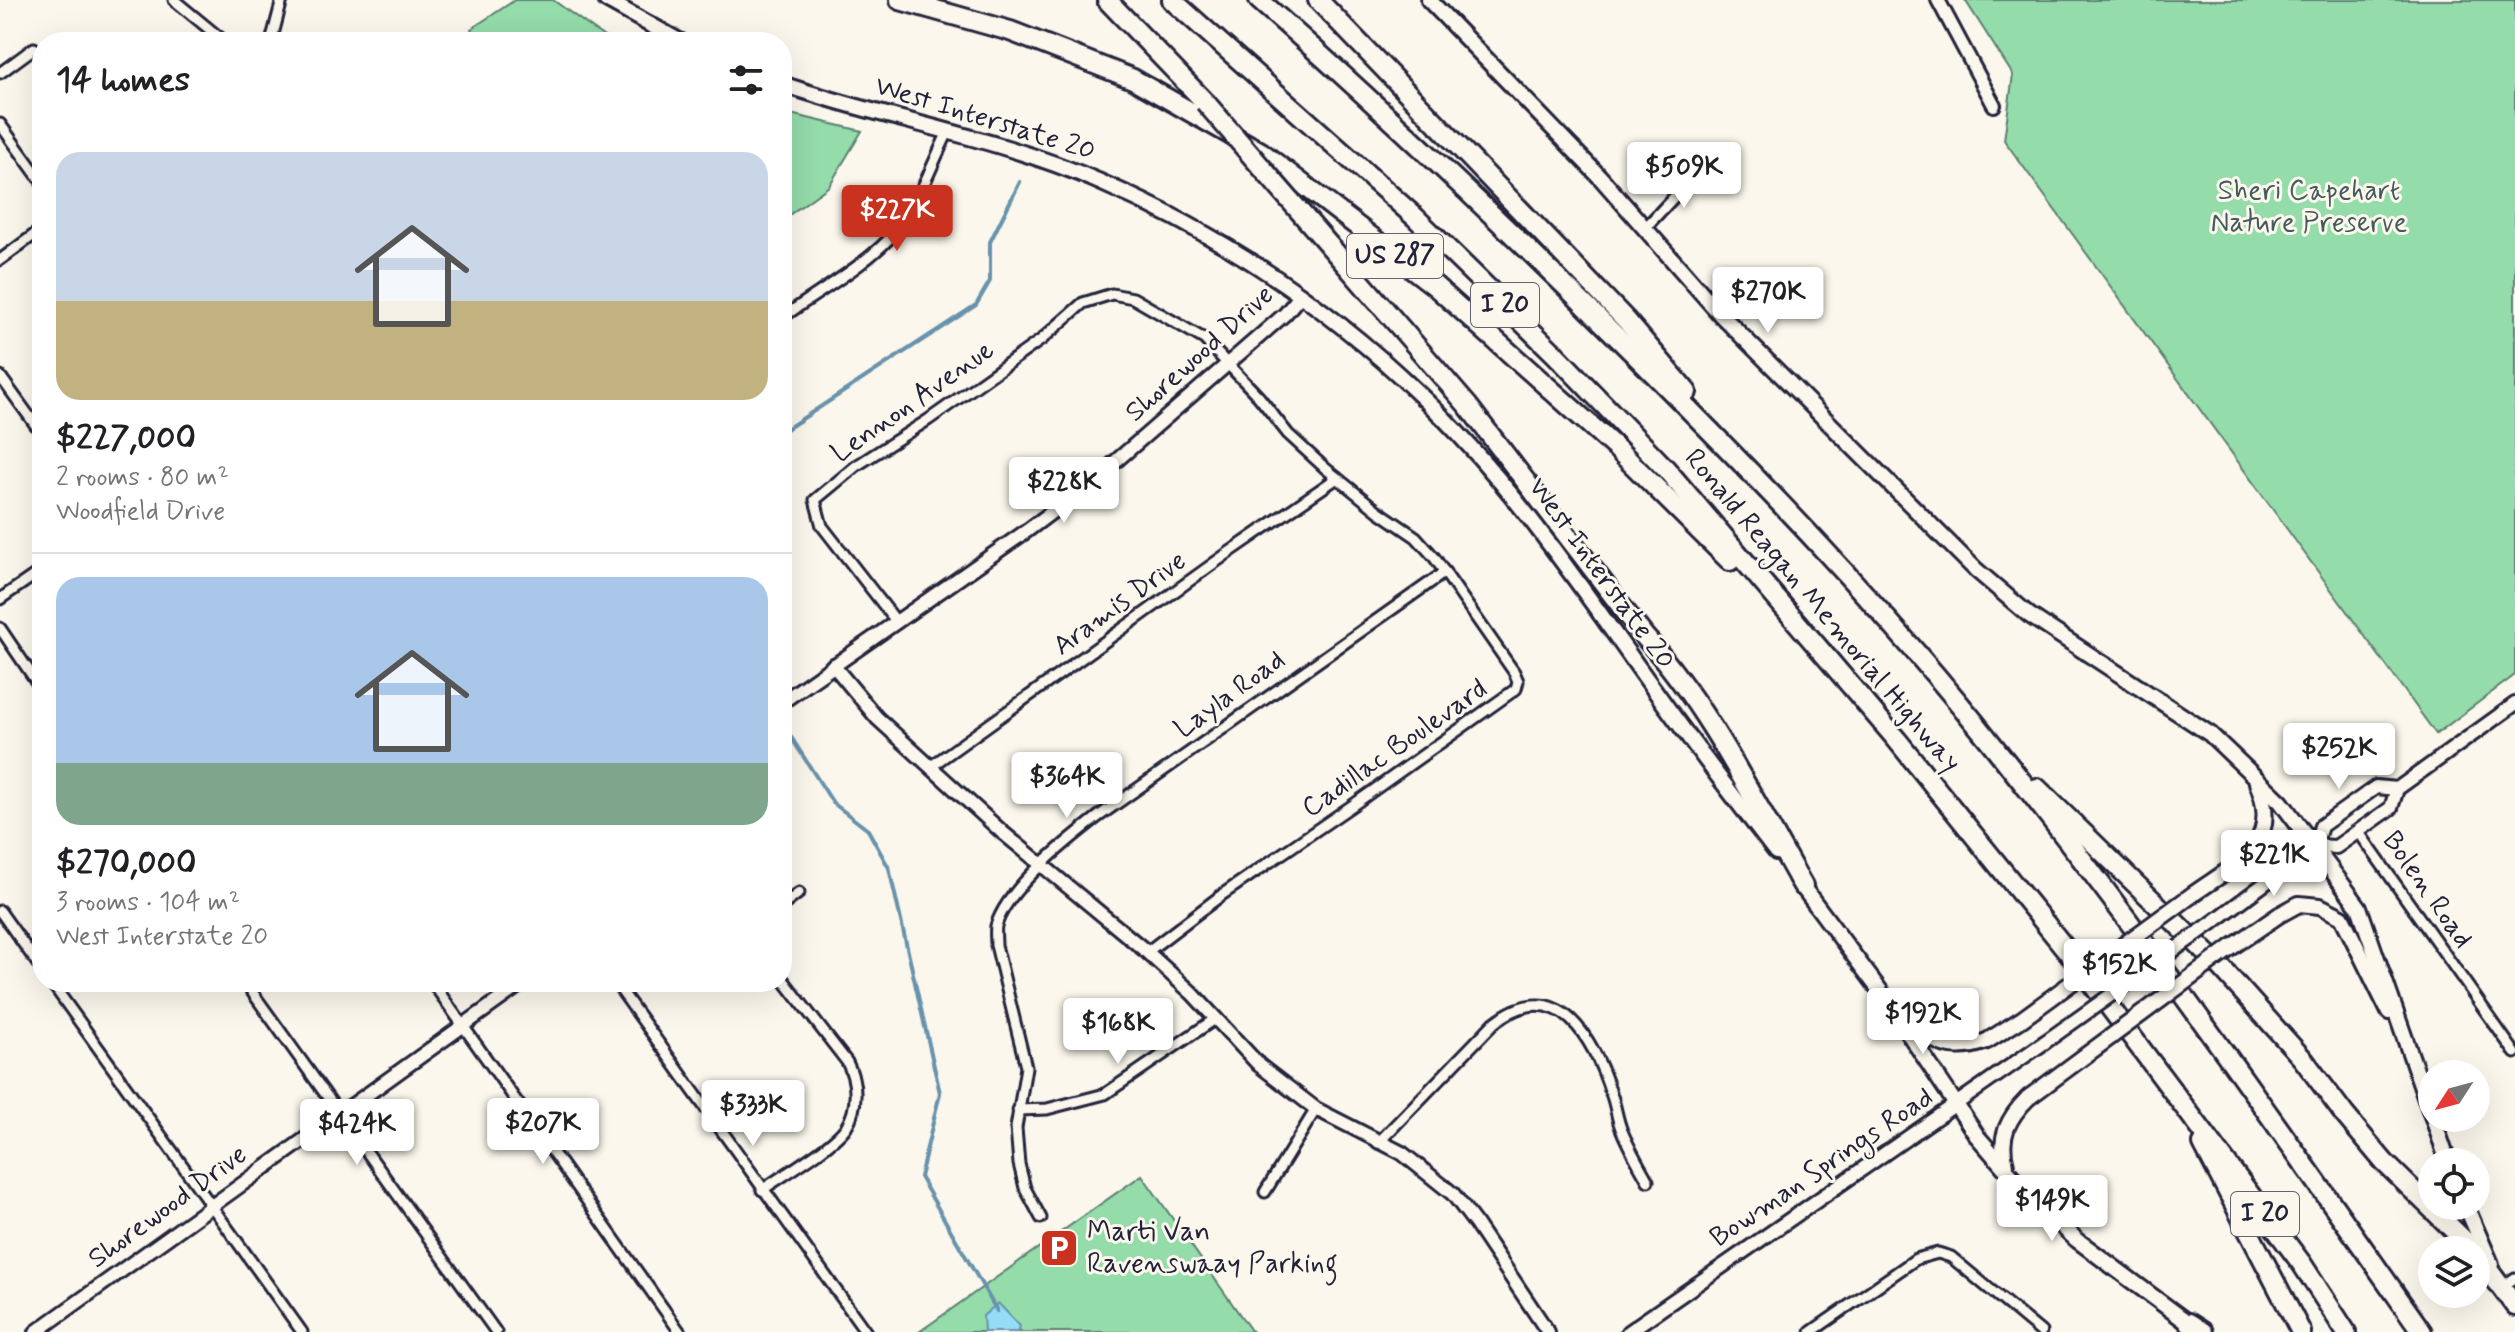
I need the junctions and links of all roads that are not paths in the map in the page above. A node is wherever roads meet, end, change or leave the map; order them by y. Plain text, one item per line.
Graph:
1 (174, 0) edge
2 (282, 0) edge
3 (606, 0) edge
4 (900, 0) edge
5 (1107, 0) edge
6 (1172, 0) edge
7 (1259, 0) edge
8 (1318, 0) edge
9 (1429, 0) edge
10 (1938, 0) edge
11 (213, 32) edge
12 (274, 32) edge
13 (663, 32) edge
14 (32, 49) edge
15 (0, 73) edge
16 (792, 88) edge
17 (1994, 105) dead end
18 (0, 124) edge
19 (948, 132) junction
20 (32, 168) edge
21 (1689, 181) dead end
22 (1645, 228) junction
23 (32, 236) edge
24 (0, 260) edge
25 (1122, 296) joint
26 (1300, 296) junction
27 (792, 311) edge
28 (1229, 363) junction
29 (0, 376) edge
30 (32, 420) edge
31 (1337, 478) junction
32 (1769, 488) junction
33 (1445, 572) junction
34 (32, 577) edge
35 (0, 599) edge
36 (896, 621) junction
37 (0, 628) edge
38 (1809, 638) junction
39 (833, 665) junction
40 (32, 675) edge
41 (792, 695) edge
42 (2515, 704) edge
43 (1996, 748) junction
44 (930, 767) junction
45 (2253, 774) junction
46 (2397, 789) junction
47 (2358, 831) junction
48 (2315, 846) junction
49 (1043, 865) junction
50 (1803, 886) junction
51 (799, 893) dead end
52 (792, 898) edge
53 (0, 911) edge
54 (1147, 952) junction
55 (32, 956) edge
56 (792, 991) edge
57 (58, 992) edge
58 (252, 992) edge
59 (439, 992) edge
60 (510, 992) edge
61 (622, 992) edge
62 (1881, 992) junction
63 (1215, 1019) junction
64 (463, 1026) junction
65 (2403, 1032) junction
66 (2515, 1053) edge
67 (2418, 1076) edge
68 (2180, 1099) junction
69 (1957, 1106) junction
70 (1316, 1109) junction
71 (1018, 1110) junction
72 (339, 1114) junction
73 (1378, 1143) junction
74 (2008, 1171) junction
75 (1648, 1181) dead end
76 (762, 1190) junction
77 (1265, 1192) dead end
78 (210, 1206) junction
79 (1041, 1218) dead end
80 (2472, 1220) edge
81 (2459, 1236) edge
82 (2490, 1272) edge
83 (2509, 1282) edge
84 (2515, 1306) edge
85 (2197, 1329) edge
86 (36, 1332) edge
87 (302, 1332) edge
88 (496, 1332) edge
89 (680, 1332) edge
90 (866, 1332) edge
91 (1548, 1332) edge
92 (1628, 1332) edge
93 (1811, 1332) edge
94 (2041, 1332) edge
95 (2301, 1332) edge
96 (2346, 1332) edge
97 (2422, 1332) edge

1 - 11 street
2 - 12 street
3 - 13 main road
4 - 38 highway, US 287
5 - 50 highway, bridge
6 - 38 highway, Ronald Reagan Memorial Highway / I 20
7 - 32 highway, Ronald Reagan Memorial Highway / I 20
8 - 32 highway
9 - 22 main road
10 - 17 street
14 - 15 street
16 - 19 main road, West Interstate 20
18 - 20 street
19 - 26 main road, West Interstate 20
19 - 27 street
21 - 22 street
22 - 45 main road
23 - 24 street
25 - 28 street, Cadillac Boulevard
25 - 36 street, Lennon Avenue
26 - 28 street, Shorewood Drive
26 - 50 main road, West Interstate 20
28 - 31 street, Cadillac Boulevard
28 - 36 street, Shorewood Drive
29 - 30 street
31 - 33 street, Cadillac Boulevard
31 - 44 street, Aramis Drive
32 - 43 highway, Ronald Reagan Memorial Highway / I 20
33 - 49 street, Layla Road
33 - 54 street, Cadillac Boulevard
34 - 35 street
36 - 39 street, Shorewood Drive
37 - 40 street
38 - 68 highway, Ronald Reagan Memorial Highway / I 20
39 - 41 street, Shorewood Drive
39 - 44 street
42 - 46 street
43 - 81 highway
43 - 97 highway, Ronald Reagan Memorial Highway / I 20
44 - 49 street
45 - 48 main road
45 - 62 main road, bridge
46 - 47 street
46 - 48 street
47 - 48 street
47 - 66 street, Bolen Road
48 - 65 main road
48 - 69 street, Bowman Springs Road, bridge
49 - 54 street
49 - 71 street, Layla Road
50 - 62 main road, West Interstate 20
51 - 52 street
53 - 55 street
54 - 63 street
56 - 76 street
57 - 78 street
58 - 72 street
59 - 64 street
60 - 64 street, Shorewood Drive
61 - 76 street
62 - 69 main road, West Interstate 20
63 - 70 street
63 - 71 street
64 - 72 street, Shorewood Drive
64 - 89 street
65 - 67 main road
65 - 74 main road, bridge
68 - 95 highway
68 - 96 highway, Ronald Reagan Memorial Highway / I 20
69 - 74 main road, West Interstate 20
69 - 92 street, Bowman Springs Road
70 - 73 street
70 - 77 street
71 - 79 street, Layla Road
72 - 78 street, Shorewood Drive
72 - 88 street
73 - 75 street
73 - 91 street
74 - 85 main road, West Interstate 20
76 - 90 street
78 - 86 street, Shorewood Drive
78 - 87 street
80 - 83 main road
82 - 84 highway
83 - 84 main road
93 - 94 street

